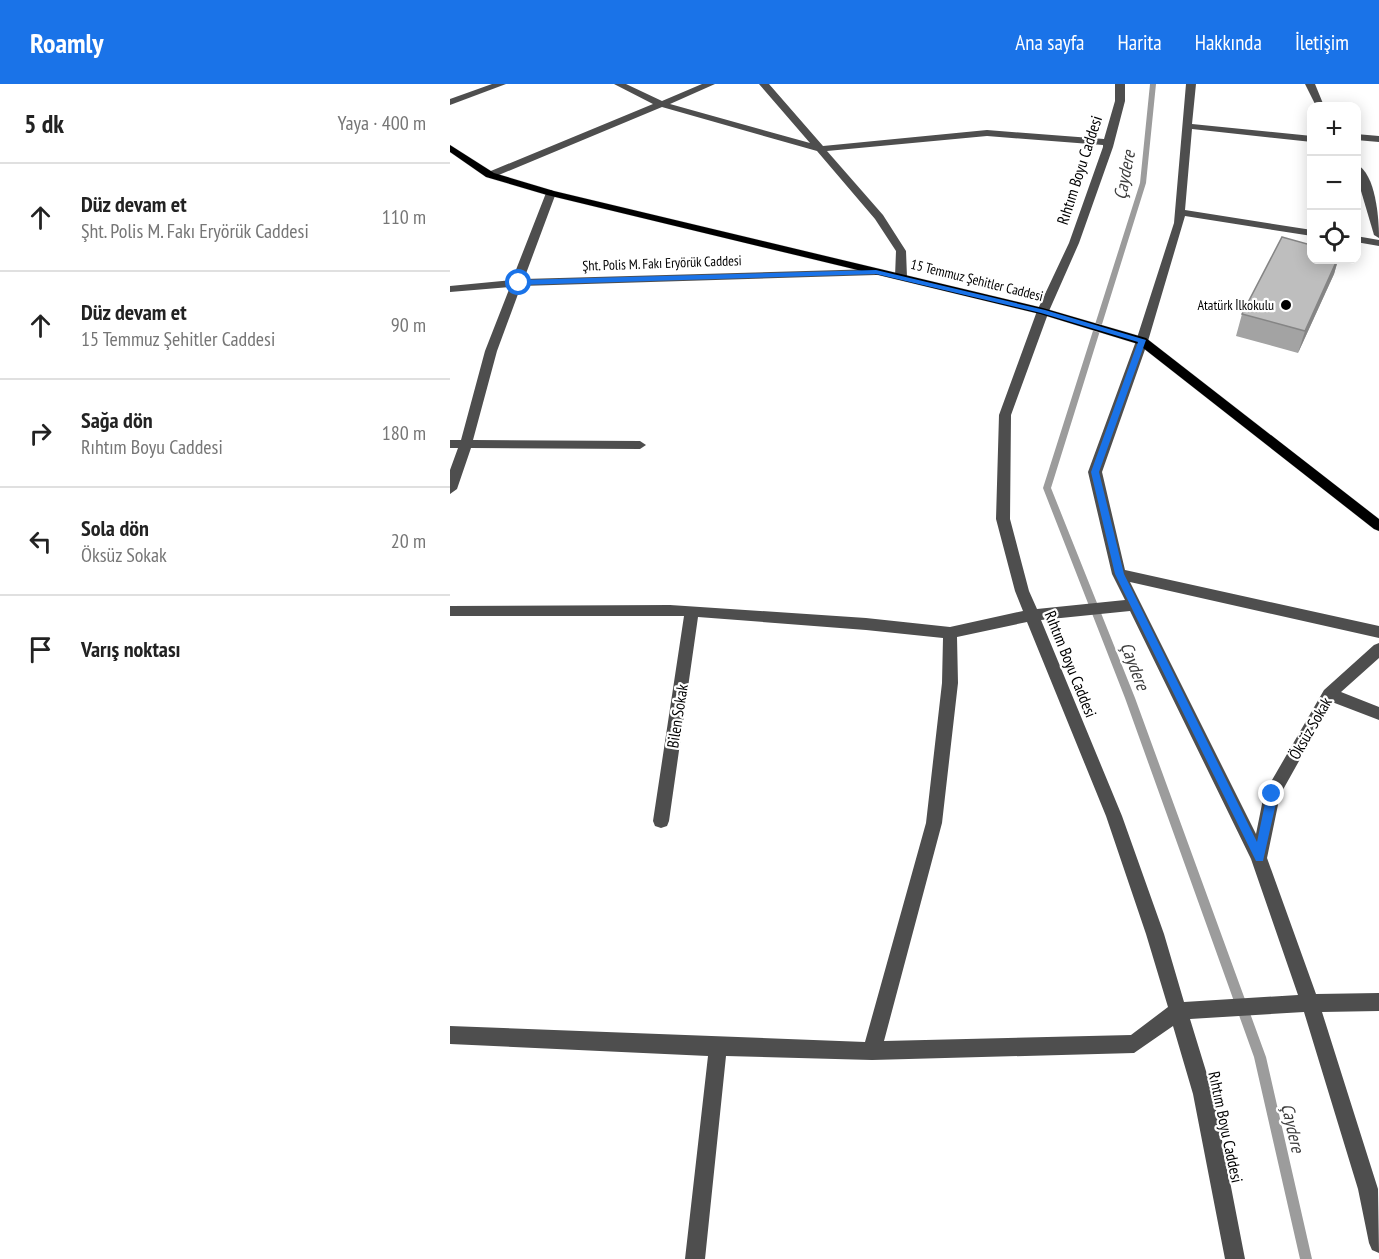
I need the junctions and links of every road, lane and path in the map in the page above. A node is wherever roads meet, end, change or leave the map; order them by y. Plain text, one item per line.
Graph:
1 (501, 84) edge
2 (619, 84) edge
3 (710, 84) edge
4 (764, 84) edge
5 (1120, 84) edge
6 (1191, 84) edge
7 (1310, 84) edge
8 (450, 102) edge
9 (1318, 102) edge
10 (661, 104) junction
11 (1187, 126) junction
12 (1361, 137) edge
13 (1307, 139) edge
14 (1379, 139) edge
15 (1108, 142) junction
16 (450, 148) edge
17 (820, 149) junction
18 (1361, 173) edge
19 (490, 175) junction
20 (551, 193) junction
21 (1180, 213) junction
22 (1378, 230) edge
23 (1307, 232) edge
24 (1361, 240) edge
25 (1379, 243) edge
26 (876, 272) junction
27 (901, 277) junction
28 (519, 283) junction
29 (450, 289) edge
30 (1043, 311) junction
31 (1142, 340) junction
32 (466, 443) junction
33 (450, 444) edge
34 (639, 445) dead end
35 (450, 489) edge
36 (1379, 526) edge
37 (1119, 574) junction
38 (1133, 604) junction
39 (450, 611) edge
40 (692, 612) junction
41 (1032, 615) junction
42 (1379, 632) edge
43 (950, 633) junction
44 (1379, 649) edge
45 (1329, 694) junction
46 (1379, 714) edge
47 (661, 820) dead end
48 (1260, 858) junction
49 (1379, 1002) edge
50 (1310, 1003) junction
51 (1178, 1011) junction
52 (450, 1035) edge
53 (718, 1047) junction
54 (872, 1051) junction
55 (1373, 1189) edge
56 (1379, 1243) edge
57 (695, 1259) edge
58 (1235, 1259) edge

1 - 8 street
2 - 10 street
3 - 10 street
4 - 17 street
5 - 15 street, Rıhtım Boyu Caddesi
6 - 11 street
7 - 9 street
10 - 17 street
10 - 19 street
11 - 13 street
11 - 21 street
12 - 14 street
15 - 17 street
15 - 30 street, Rıhtım Boyu Caddesi
16 - 19 main road, 15 Temmuz Şehitler Caddesi
17 - 27 street
18 - 22 street
19 - 20 main road, 15 Temmuz Şehitler Caddesi
20 - 26 main road, 15 Temmuz Şehitler Caddesi
20 - 28 street
21 - 23 street
21 - 31 street
24 - 25 street
26 - 27 main road, 15 Temmuz Şehitler Caddesi
26 - 28 street, Şht. Polis M. Fakı Eryörük Caddesi
27 - 30 main road, 15 Temmuz Şehitler Caddesi
28 - 29 street, Şht. Polis M. Fakı Eryörük Caddesi
28 - 32 street
30 - 31 main road, 15 Temmuz Şehitler Caddesi
30 - 41 street, Rıhtım Boyu Caddesi
31 - 36 main road, 15 Temmuz Şehitler Caddesi
31 - 37 street
32 - 33 street
32 - 34 street
32 - 35 street
37 - 38 street
37 - 42 street
38 - 41 street
38 - 48 street
39 - 40 street
40 - 43 street
40 - 47 street, Bilen Sokak
41 - 43 street
41 - 51 street, Rıhtım Boyu Caddesi
43 - 54 street
44 - 45 street, Öksüz Sokak
45 - 46 street
45 - 48 street, Öksüz Sokak
48 - 50 street
49 - 50 street
50 - 51 street
50 - 55 street
51 - 54 street
51 - 58 street, Rıhtım Boyu Caddesi
52 - 53 street
53 - 54 street
53 - 57 street
55 - 56 street

